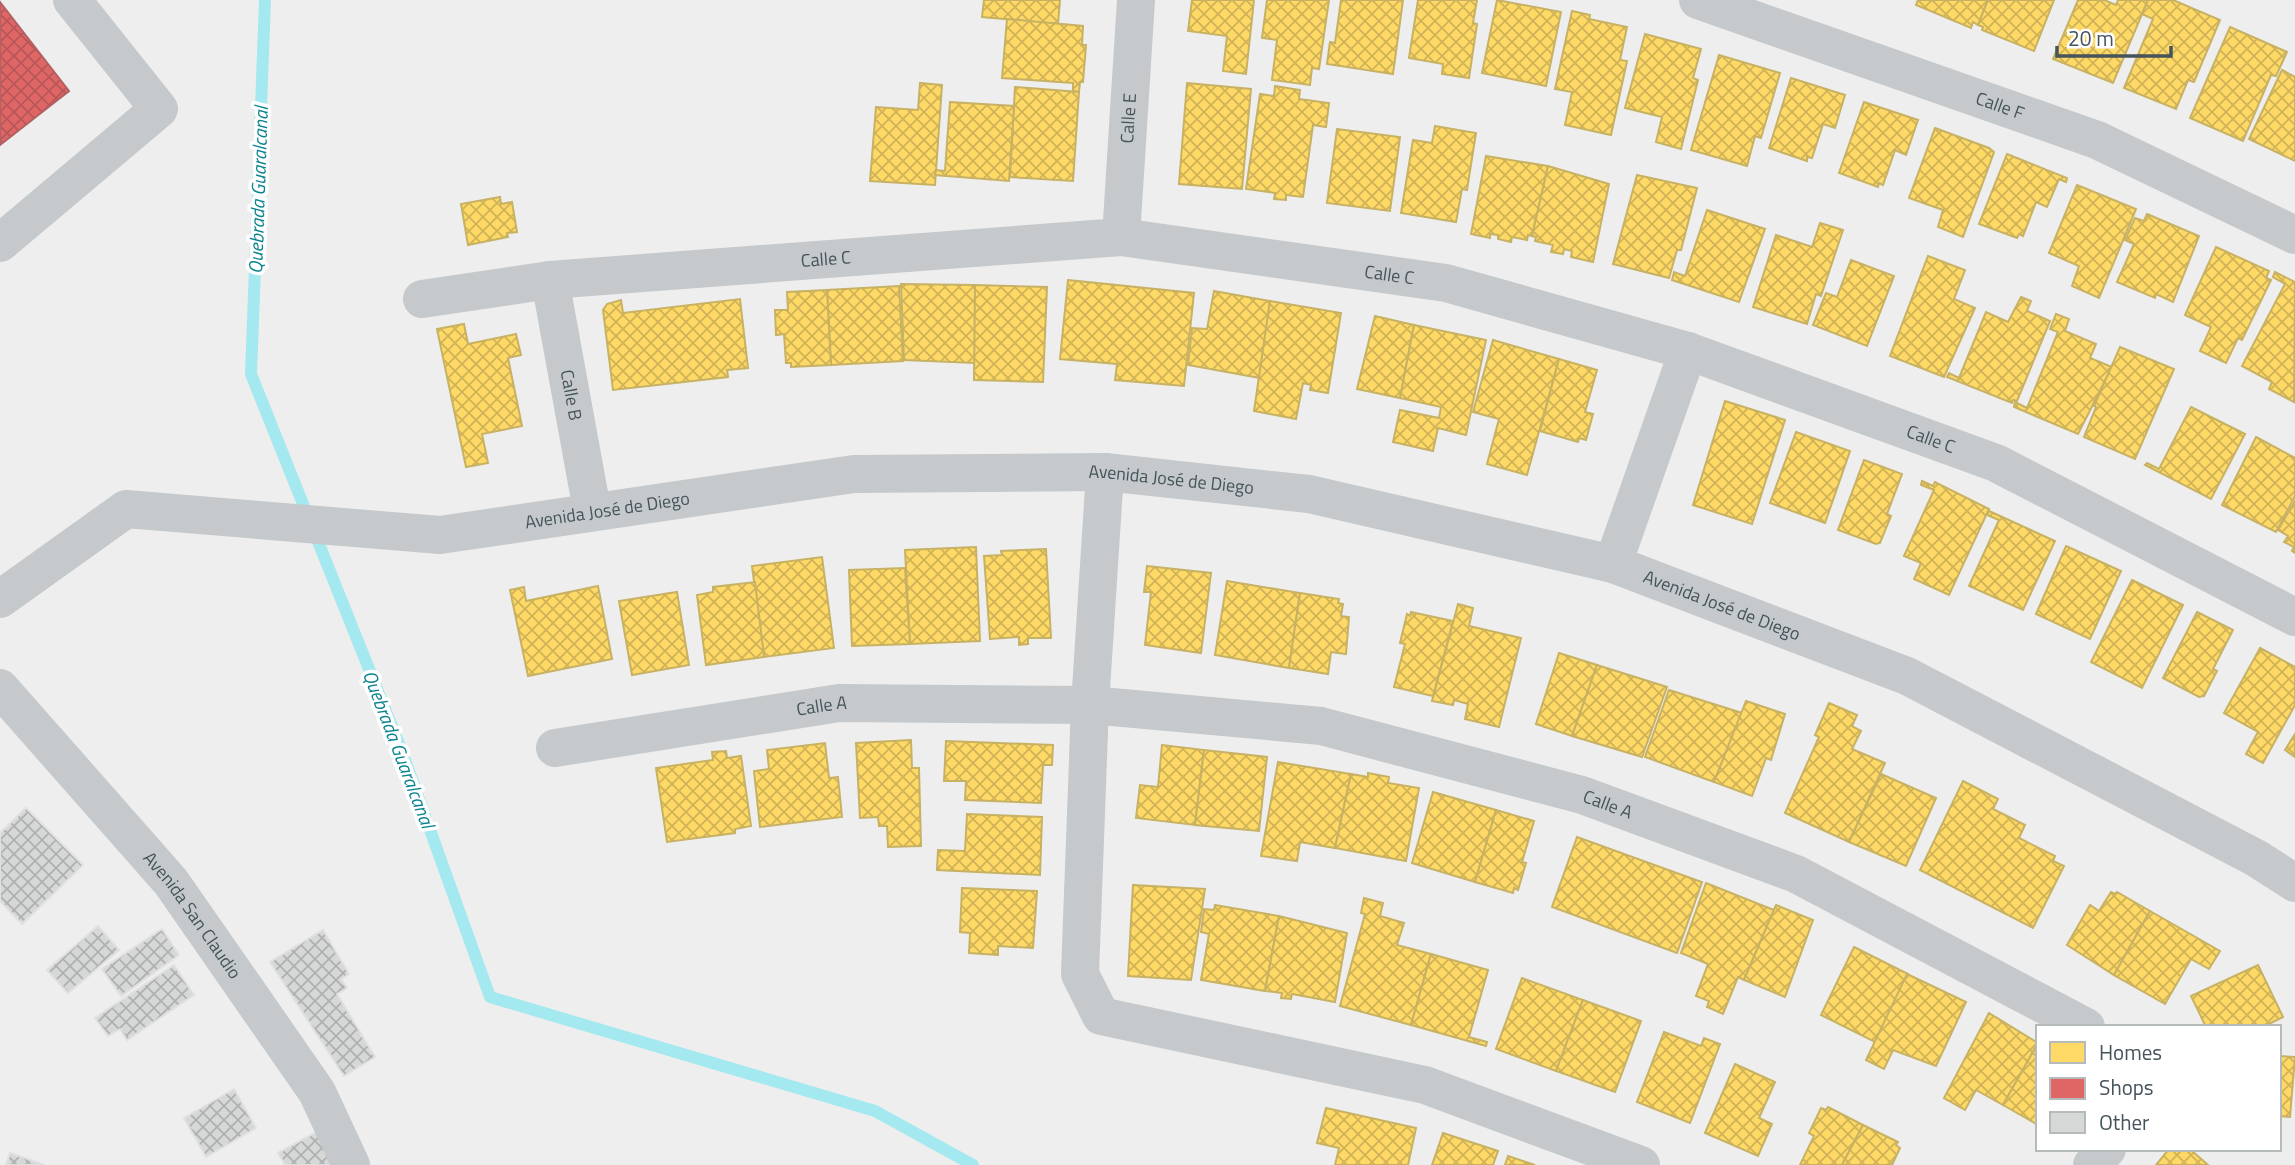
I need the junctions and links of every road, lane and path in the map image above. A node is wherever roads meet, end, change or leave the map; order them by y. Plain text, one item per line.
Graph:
1 (72, 0) edge
2 (1136, 0) edge
3 (1698, 0) edge
4 (2295, 235) edge
5 (1121, 237) junction
6 (0, 243) edge
7 (550, 281) junction
8 (422, 299) dead end
9 (1688, 351) junction
10 (1105, 472) junction
11 (592, 510) junction
12 (1613, 564) junction
13 (0, 599) edge
14 (2295, 617) edge
15 (0, 688) edge
16 (1090, 705) junction
17 (555, 748) dead end
18 (2295, 883) edge
19 (2082, 1025) edge
20 (2105, 1151) edge
21 (351, 1165) edge
22 (1641, 1165) edge
23 (2092, 1165) edge

1 - 6 street
2 - 5 street, Calle E
3 - 4 street, Calle F
5 - 7 street, Calle C
5 - 9 street, Calle C
7 - 8 street, Calle C
7 - 11 street, Calle B
9 - 12 street
9 - 14 street, Calle C
10 - 11 street, Avenida José de Diego
10 - 12 street, Avenida José de Diego
10 - 16 street
11 - 13 street, Avenida José de Diego
12 - 18 street, Avenida José de Diego
15 - 21 street, Avenida San Claudio
16 - 17 street, Calle A
16 - 19 street, Calle A
16 - 22 street
20 - 23 street

